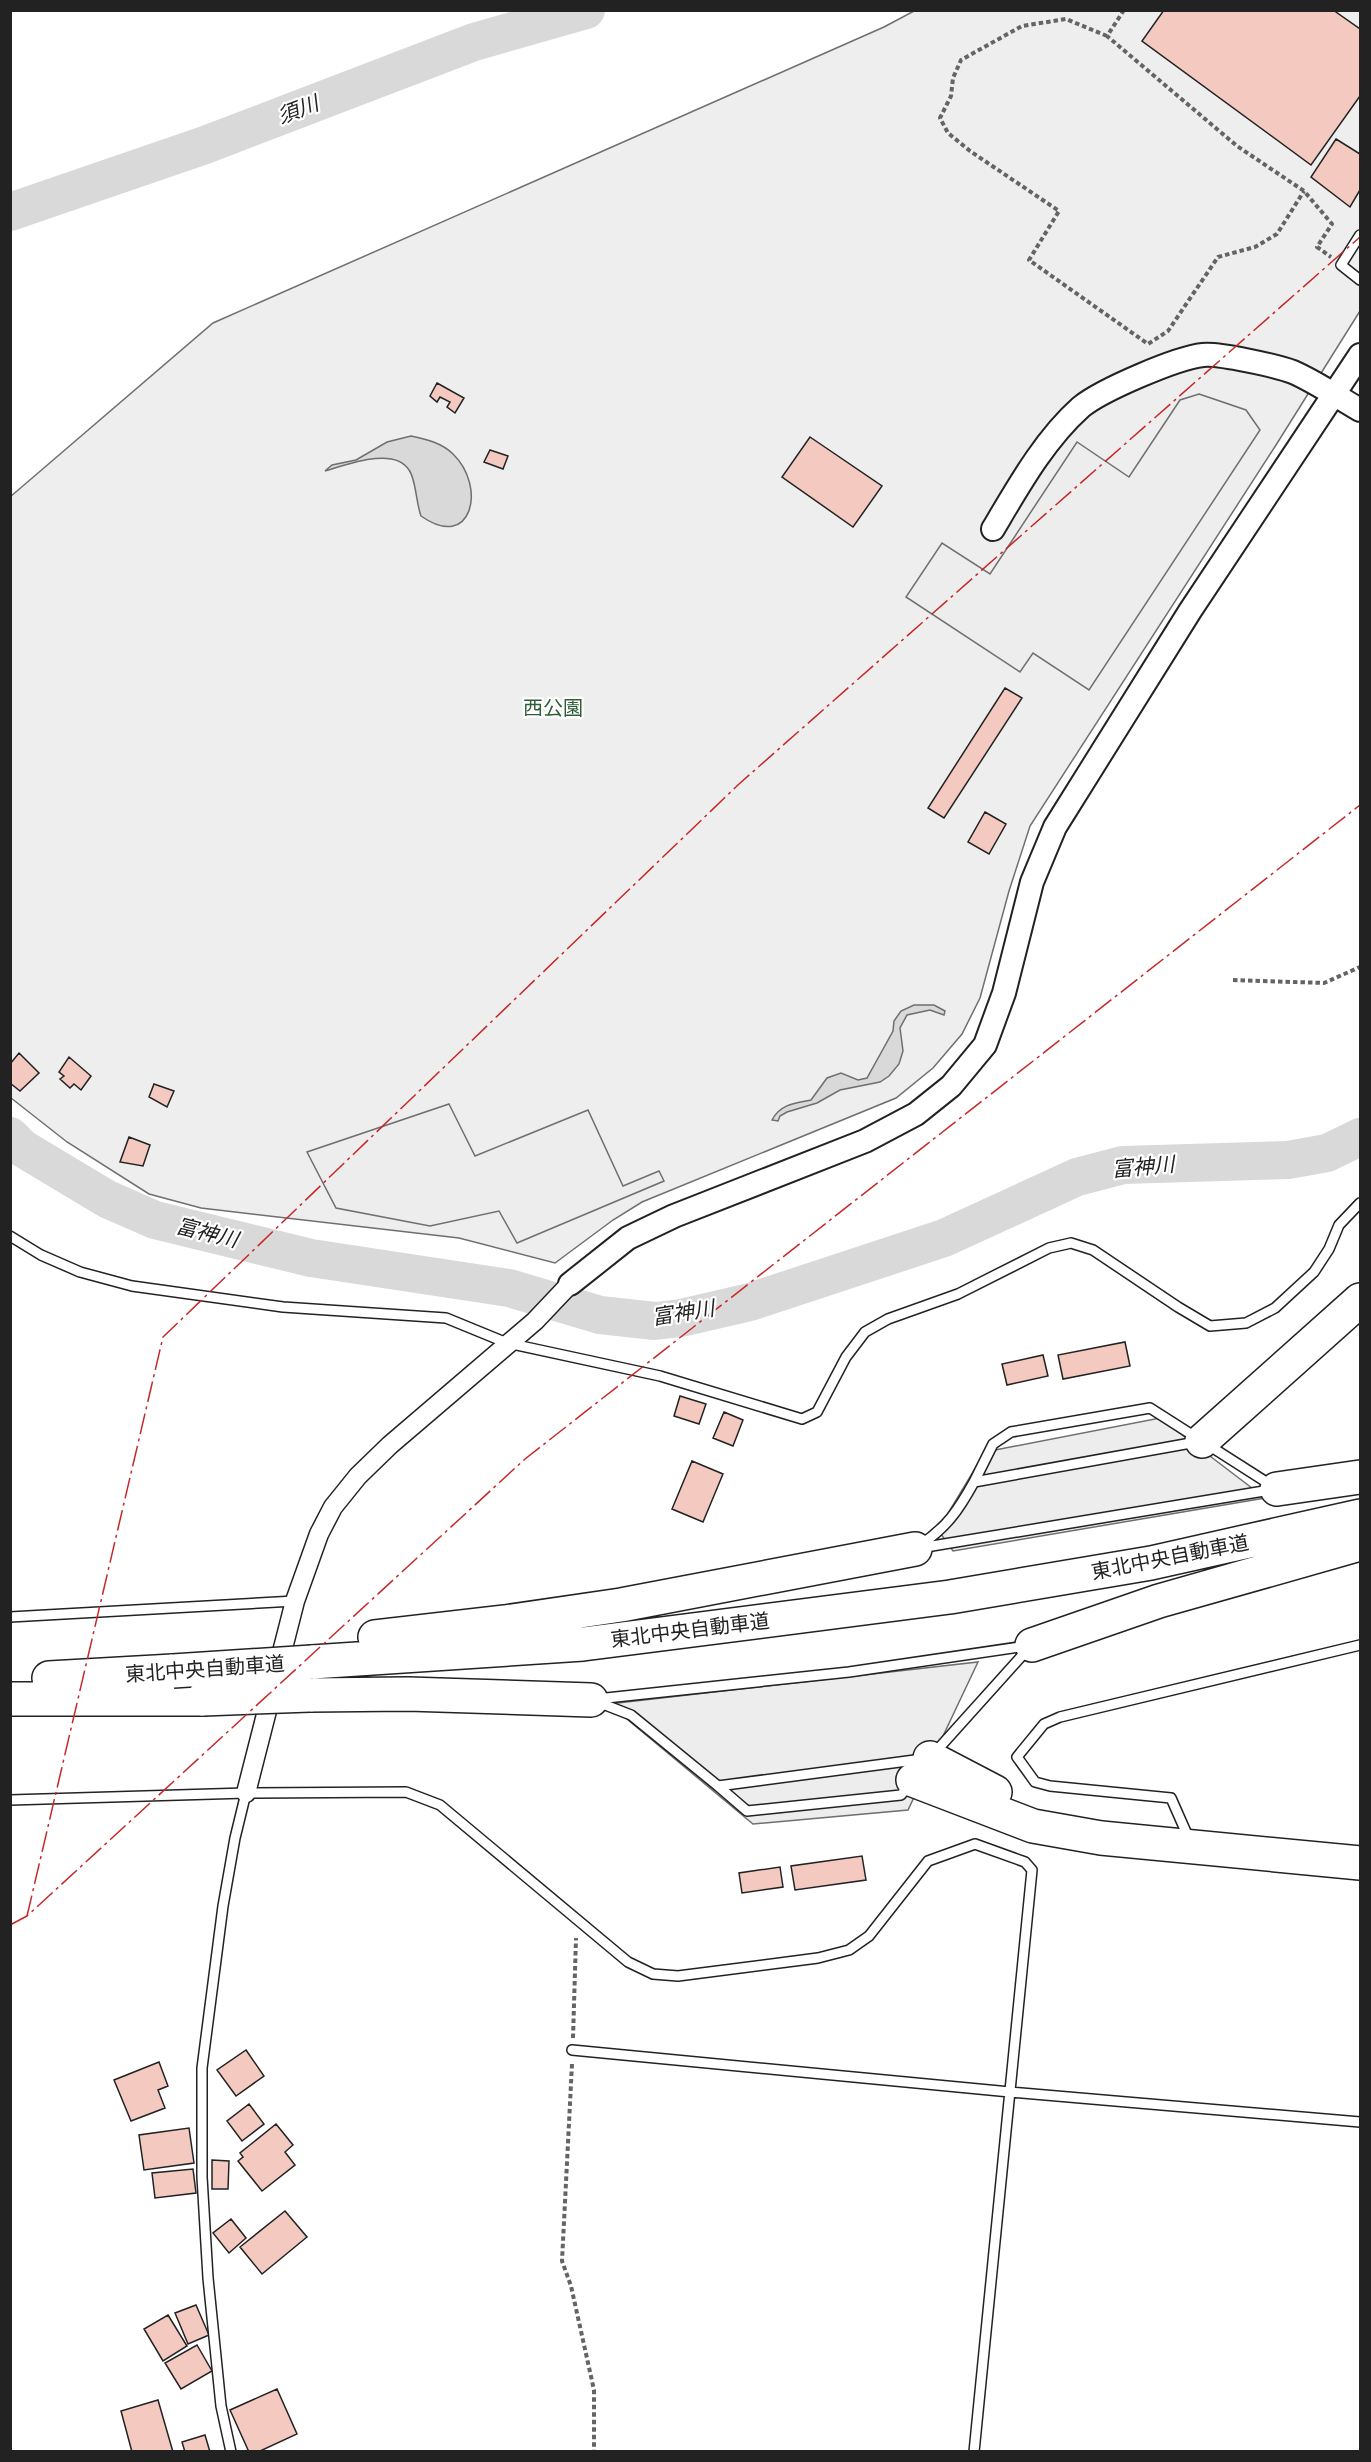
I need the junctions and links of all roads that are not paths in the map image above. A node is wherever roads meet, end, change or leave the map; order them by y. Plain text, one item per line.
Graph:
1 (1360, 235) edge
2 (1360, 280) edge
3 (1360, 355) edge
4 (1334, 395) junction
5 (1360, 410) edge
6 (993, 529) dead end
7 (1360, 1203) edge
8 (10, 1236) edge
9 (570, 1284) joint
10 (1360, 1300) edge
11 (1360, 1318) edge
12 (507, 1343) junction
13 (1210, 1446) junction
14 (1360, 1477) edge
15 (974, 1482) junction
16 (1277, 1489) junction
17 (1360, 1516) edge
18 (1360, 1544) edge
19 (915, 1549) junction
20 (295, 1602) junction
21 (10, 1617) edge
22 (1032, 1645) junction
23 (1360, 1645) edge
24 (313, 1653) junction
25 (12, 1686) edge
26 (591, 1700) junction
27 (922, 1769) junction
28 (718, 1786) junction
29 (246, 1793) junction
30 (10, 1800) edge
31 (1186, 1832) junction
32 (1360, 1850) edge
33 (1360, 1863) edge
34 (572, 2050) road end
35 (1010, 2092) junction
36 (1360, 2122) edge
37 (231, 2451) edge
38 (974, 2451) edge

1 - 2 lane
3 - 4 street
4 - 5 street
4 - 6 street
4 - 9 street
7 - 12 lane
8 - 12 lane
9 - 12 street
10 - 13 highway
11 - 13 highway
12 - 20 street
13 - 15 lane
13 - 15 lane
13 - 16 lane
14 - 16 highway
15 - 19 lane
16 - 19 lane
17 - 24 highway, 東北中央自動車道
18 - 22 highway
19 - 24 highway
20 - 21 lane
20 - 29 street
22 - 26 lane
22 - 27 lane
23 - 31 lane
24 - 25 highway, 東北中央自動車道, bridge
25 - 26 highway, bridge
26 - 28 lane
27 - 28 lane
27 - 28 lane
27 - 31 highway
27 - 33 highway
29 - 30 lane
29 - 35 lane
29 - 37 lane
31 - 32 highway
34 - 35 lane
35 - 36 lane
35 - 38 lane

